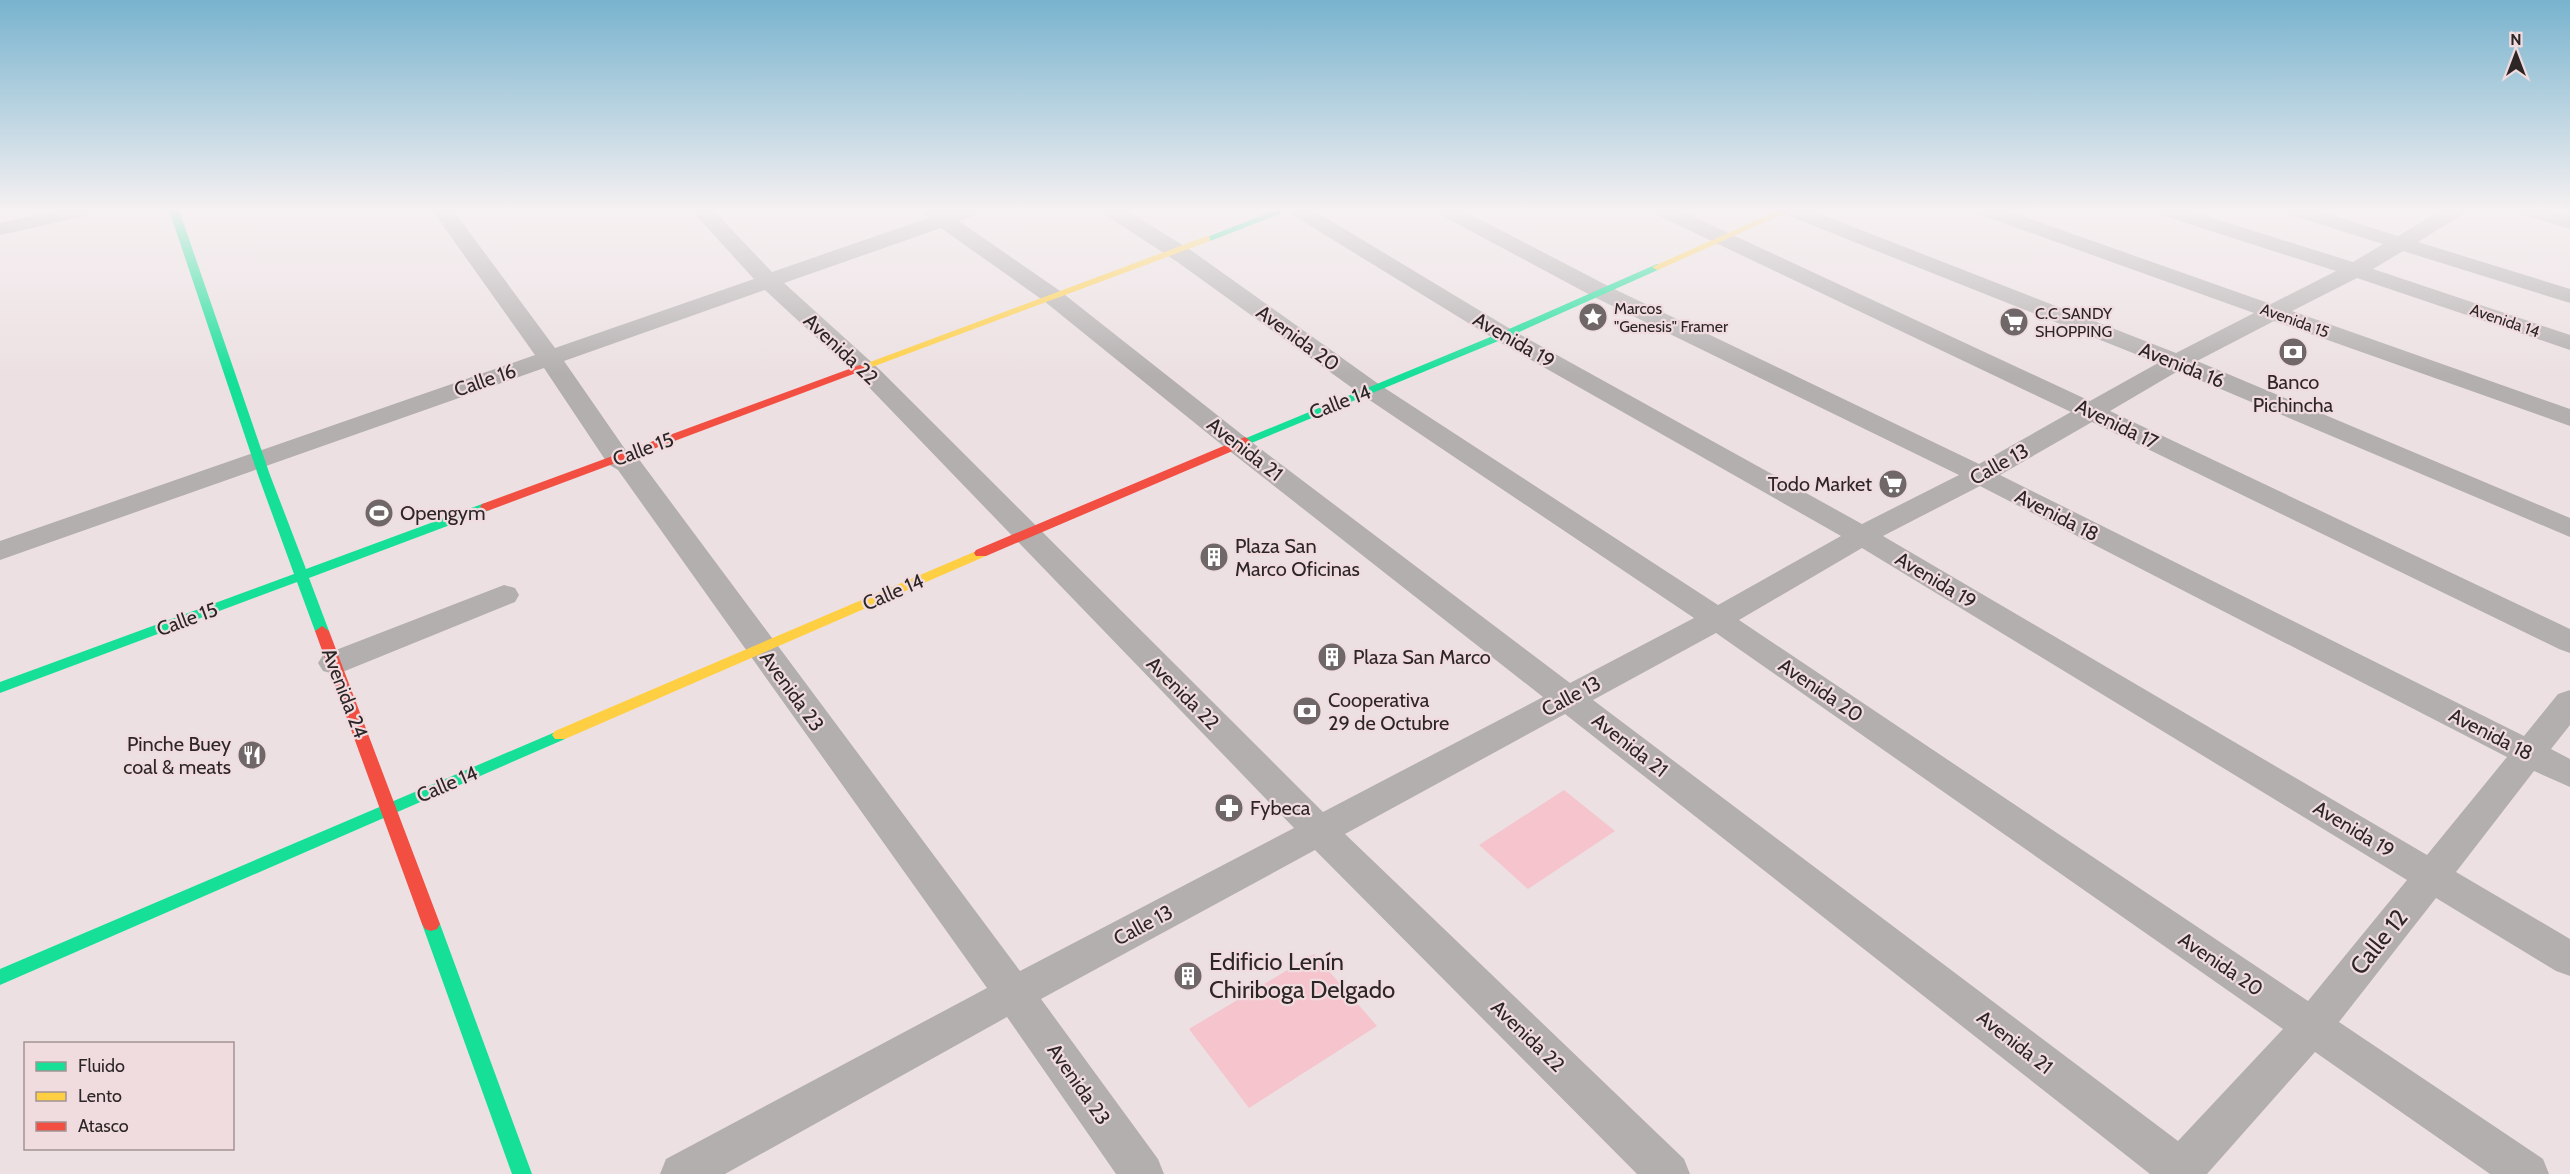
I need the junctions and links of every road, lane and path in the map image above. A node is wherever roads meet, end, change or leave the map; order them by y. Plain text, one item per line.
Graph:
1 (193, 265) edge
2 (482, 265) edge
3 (753, 265) edge
4 (808, 265) edge
5 (1013, 265) edge
6 (1137, 265) edge
7 (1194, 265) edge
8 (1389, 265) edge
9 (1550, 265) edge
10 (1662, 265) edge
11 (1778, 265) edge
12 (1928, 265) edge
13 (2138, 265) edge
14 (2338, 265) edge
15 (2363, 265) edge
16 (2471, 265) edge
17 (2355, 270) junction
18 (767, 280) junction
19 (1602, 292) junction
20 (1052, 296) junction
21 (2570, 296) edge
22 (2270, 312) junction
23 (1504, 334) junction
24 (2570, 342) edge
25 (549, 357) junction
26 (2176, 362) junction
27 (862, 369) junction
28 (1371, 390) junction
29 (2092, 412) junction
30 (2570, 418) edge
31 (1236, 442) junction
32 (618, 458) junction
33 (259, 459) junction
34 (1980, 476) junction
35 (2570, 528) edge
36 (1026, 535) junction
37 (1862, 536) junction
38 (0, 551) edge
39 (302, 577) junction
40 (504, 595) dead end
41 (1718, 619) junction
42 (2570, 642) edge
43 (761, 649) junction
44 (334, 663) junction
45 (0, 687) edge
46 (1568, 697) junction
47 (2570, 702) edge
48 (2528, 753) junction
49 (2570, 774) edge
50 (389, 808) junction
51 (1320, 832) junction
52 (2432, 875) junction
53 (2570, 959) edge
54 (0, 977) edge
55 (1015, 993) junction
56 (2312, 1026) junction
57 (2181, 1173) edge
58 (522, 1174) edge
59 (682, 1174) edge
60 (1142, 1174) edge
61 (1668, 1174) edge
62 (2527, 1174) edge

1 - 33 street, Avenida 24
2 - 25 street, Avenida 23
3 - 18 street, Avenida 22
4 - 18 street, Calle 16
5 - 20 street, Avenida 21
6 - 20 street, Calle 15
7 - 28 street, Avenida 20
8 - 23 street, Avenida 19
9 - 19 street, Avenida 18
10 - 19 street, Calle 14
11 - 29 street, Avenida 17
12 - 26 street, Avenida 16
13 - 22 street, Avenida 15
14 - 17 street, Avenida 14
15 - 17 street, Calle 13
16 - 21 street
17 - 22 street, Calle 13
17 - 24 street, Avenida 14
18 - 25 street, Calle 16
18 - 27 street, Avenida 22
19 - 23 street, Calle 14
19 - 34 street, Avenida 18
20 - 27 street, Calle 15
20 - 31 street, Avenida 21
22 - 26 street, Calle 13
22 - 30 street, Avenida 15
23 - 28 street, Calle 14
23 - 37 street, Avenida 19
25 - 32 street, Avenida 23
25 - 33 street, Calle 16
26 - 29 street, Calle 13
26 - 35 street, Avenida 16
27 - 32 street, Calle 15
27 - 36 street, Avenida 22
28 - 31 street, Calle 14
28 - 41 street, Avenida 20
29 - 34 street, Calle 13
29 - 42 street, Avenida 17
31 - 36 street, Calle 14
31 - 46 street, Avenida 21
32 - 39 street, Calle 15
32 - 43 street, Avenida 23
33 - 38 street, Calle 16
33 - 39 street, Avenida 24
34 - 37 street, Calle 13
34 - 48 street, Avenida 18
36 - 43 street, Calle 14
36 - 51 street, Avenida 22
37 - 41 street, Calle 13
37 - 52 street, Avenida 19
39 - 44 street, Avenida 24
39 - 45 street, Calle 15
40 - 44 street
41 - 46 street, Calle 13
41 - 56 street, Avenida 20
43 - 50 street, Calle 14
43 - 55 street, Avenida 23
44 - 50 street, Avenida 24
46 - 51 street, Calle 13
46 - 57 street, Avenida 21
47 - 48 street, Calle 12
48 - 49 street, Avenida 18
48 - 52 street, Calle 12
50 - 54 street, Calle 14
50 - 58 street, Avenida 24
51 - 55 street, Calle 13
51 - 61 street, Avenida 22
52 - 53 street, Avenida 19
52 - 56 street, Calle 12
55 - 59 street, Calle 13
55 - 60 street, Avenida 23
56 - 57 street, Calle 12
56 - 62 street, Avenida 20

